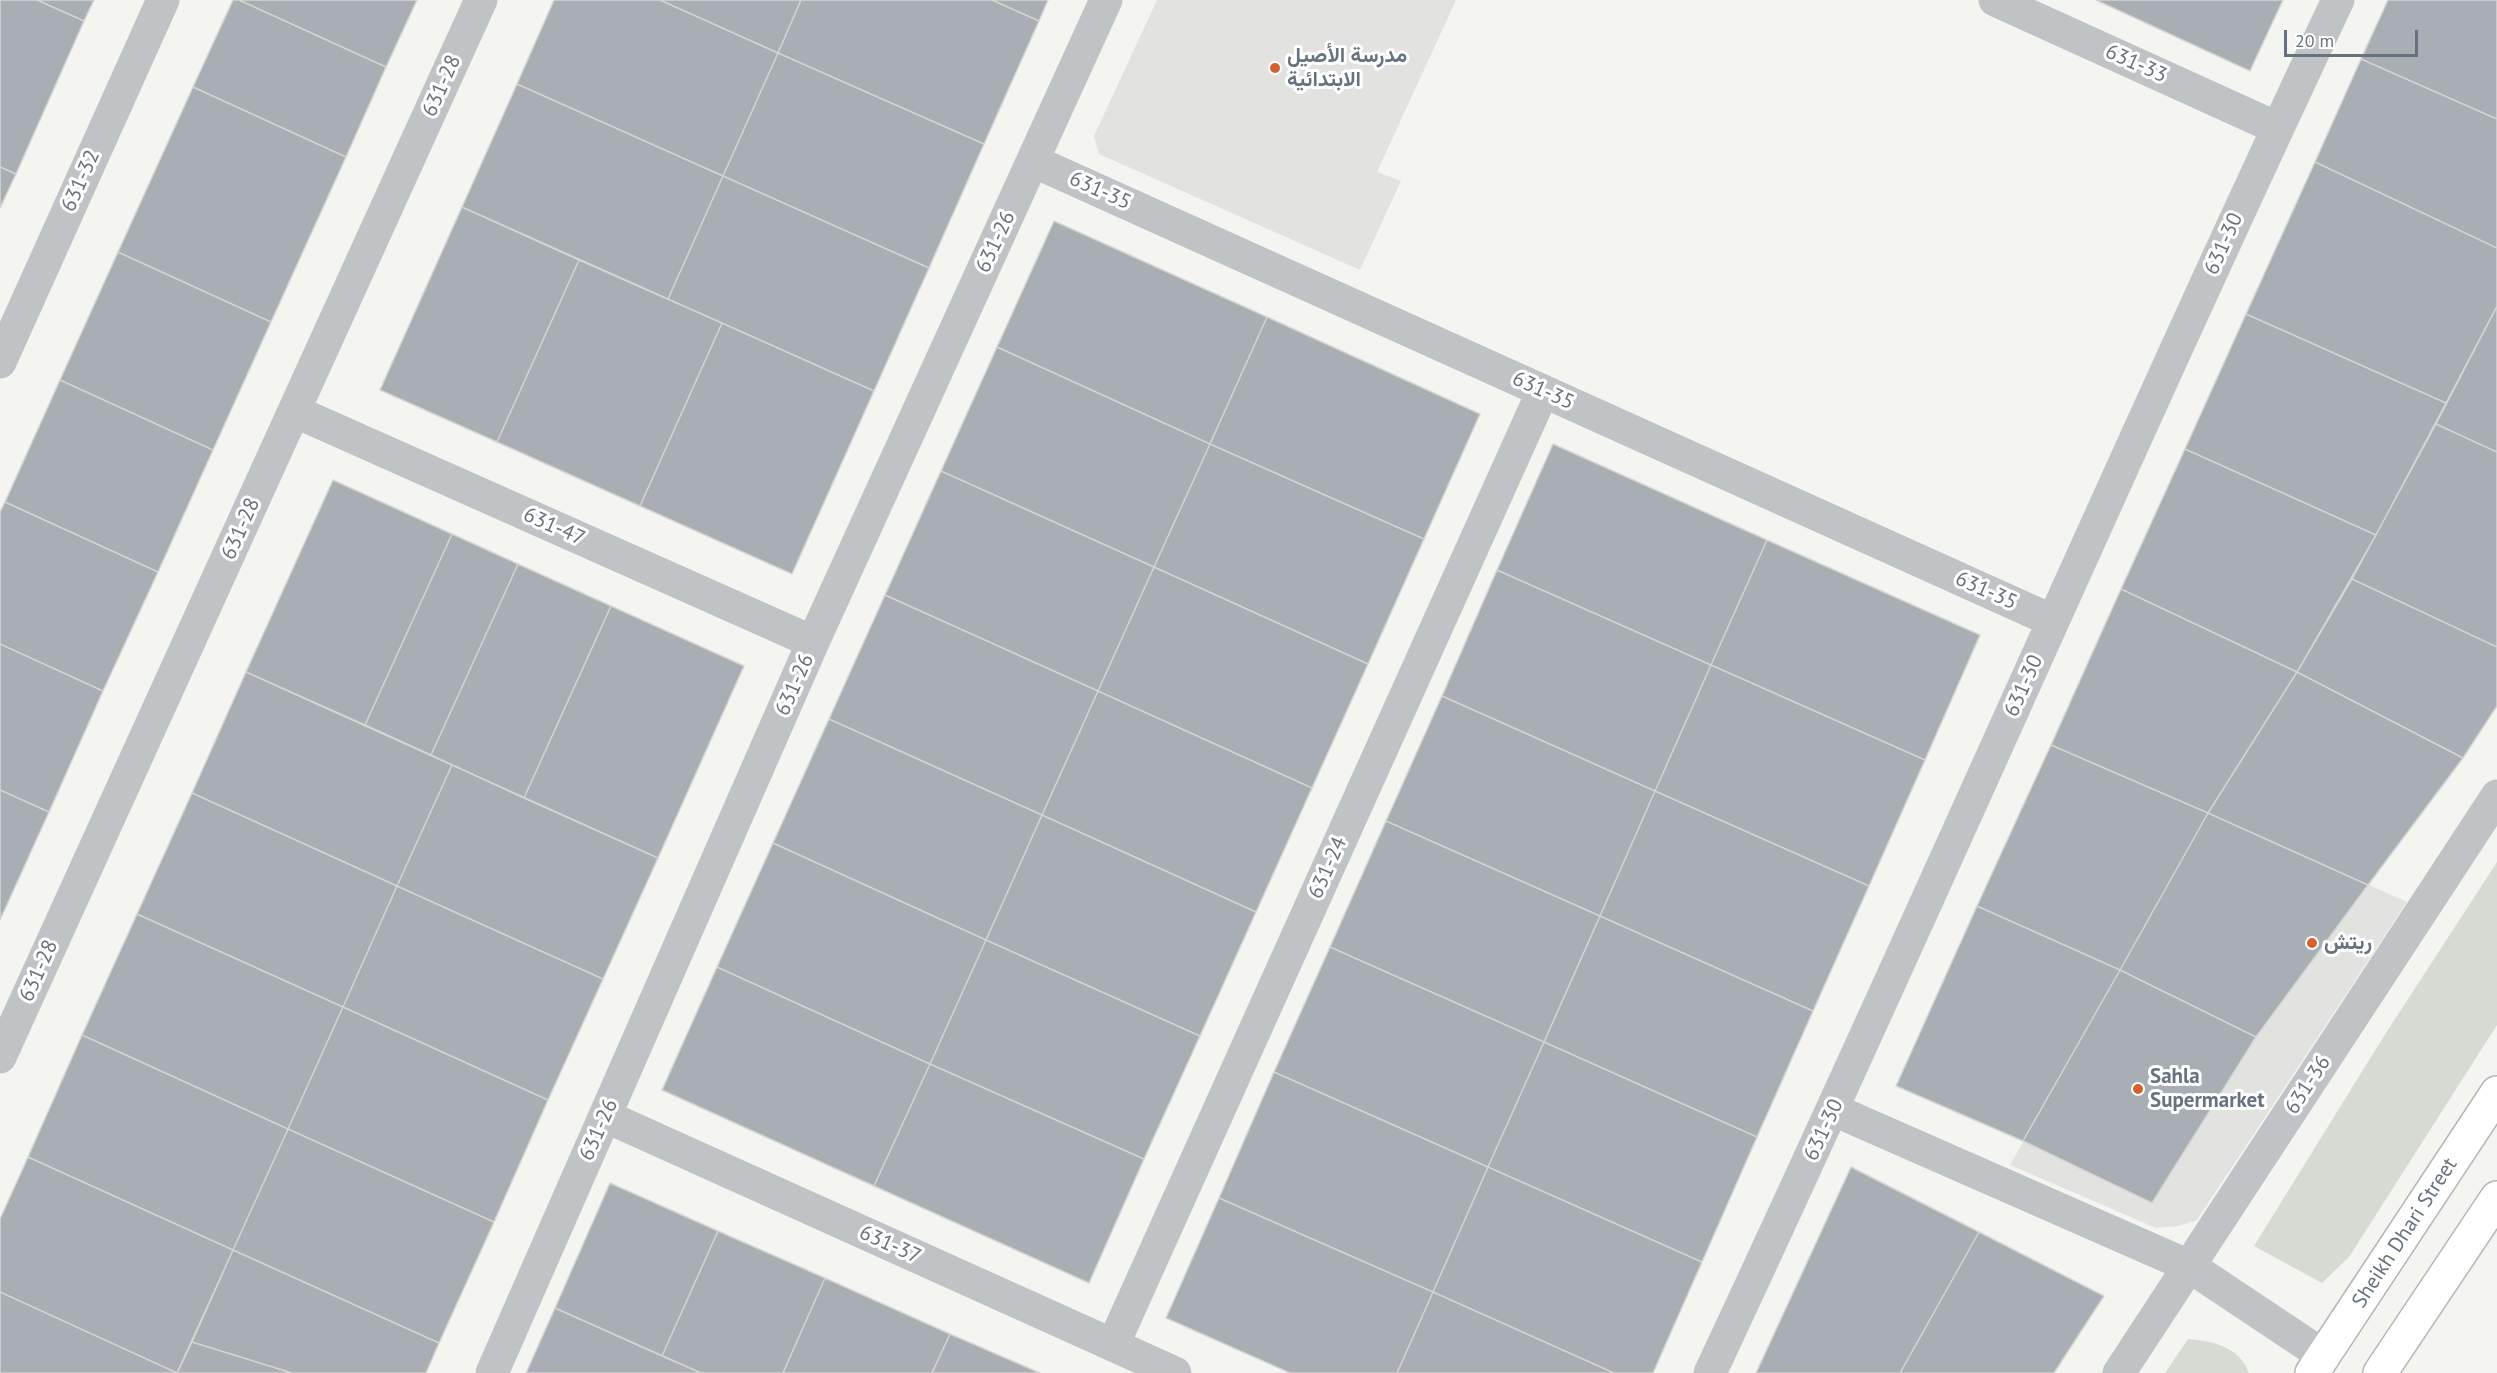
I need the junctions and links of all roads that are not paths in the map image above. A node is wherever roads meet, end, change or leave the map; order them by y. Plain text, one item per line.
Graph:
1 (163, 0) edge
2 (481, 0) edge
3 (1106, 0) edge
4 (1995, 0) edge
5 (2338, 0) edge
6 (2277, 128) junction
7 (1033, 161) junction
8 (0, 362) edge
9 (1543, 391) junction
10 (294, 411) junction
11 (2053, 621) junction
12 (813, 642) junction
13 (2497, 796) edge
14 (0, 1058) edge
15 (2497, 1094) edge
16 (1834, 1110) junction
17 (605, 1116) junction
18 (2497, 1198) edge
19 (2190, 1266) junction
20 (1113, 1345) junction
21 (2318, 1364) edge
22 (492, 1373) edge
23 (1175, 1373) edge
24 (1710, 1373) edge
25 (2119, 1373) edge
26 (2380, 1373) edge

1 - 8 street, 631-32
2 - 10 street, 631-28
3 - 7 street, 631-26
4 - 6 street, 631-33
5 - 6 street, 631-30
6 - 11 street, 631-30
7 - 9 street, 631-35
7 - 12 street, 631-26
9 - 11 street, 631-35
9 - 20 street, 631-24
10 - 12 street, 631-47
10 - 14 street, 631-28
11 - 16 street, 631-30
12 - 17 street, 631-26
13 - 19 street, 631-36
15 - 21 main road, Sheikh Dhari Street
16 - 19 street
16 - 24 street, 631-30
17 - 20 street, 631-37
17 - 22 street, 631-26
18 - 26 main road
19 - 21 street
19 - 25 street, 631-36
20 - 23 street, 631-37

